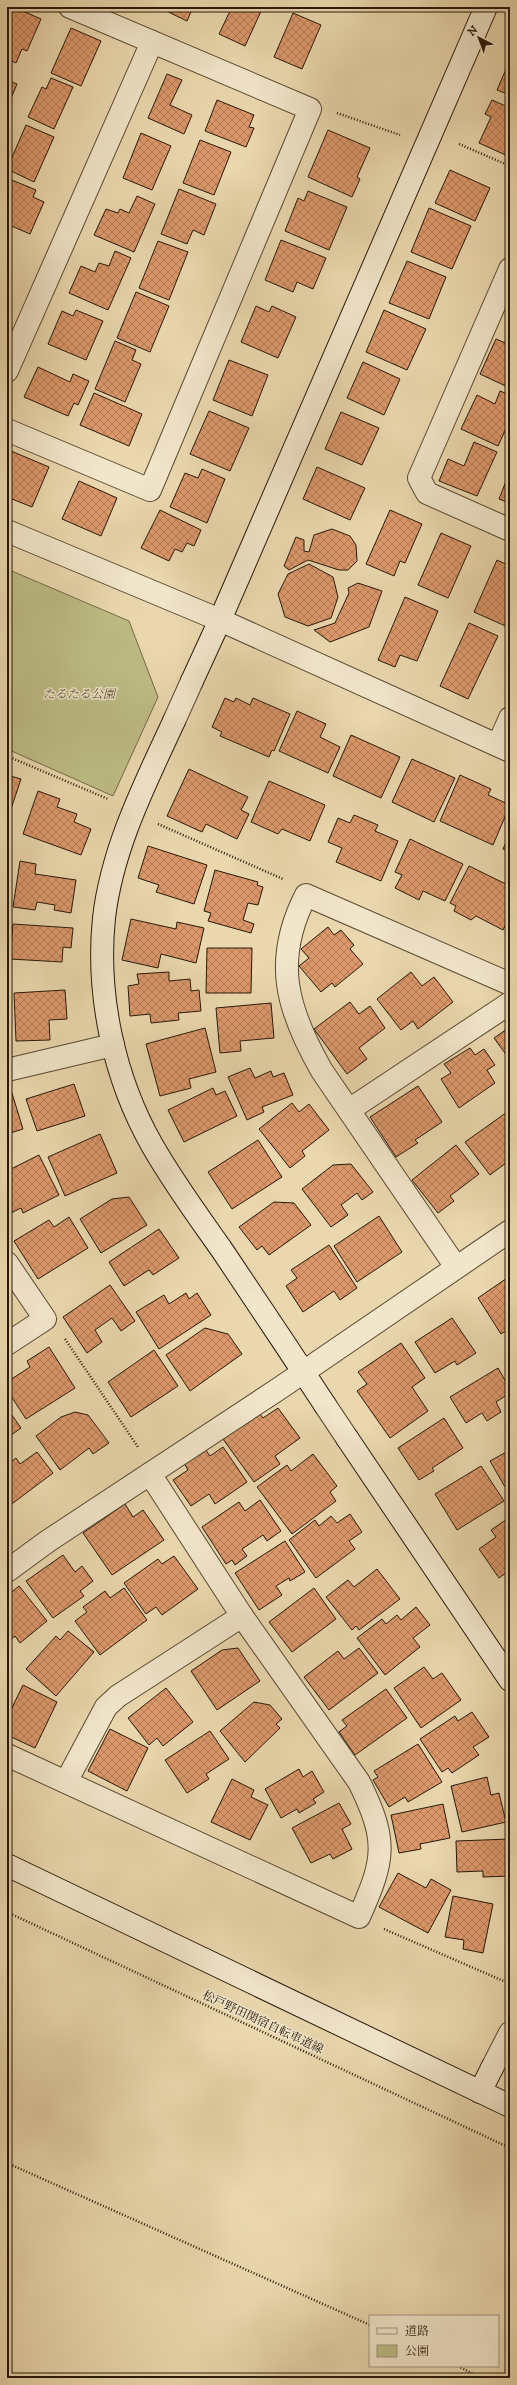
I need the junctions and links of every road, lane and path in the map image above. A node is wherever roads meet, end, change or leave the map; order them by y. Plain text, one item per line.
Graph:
1 (70, 7) edge
2 (486, 7) edge
3 (152, 42) junction
4 (310, 109) junction
5 (401, 136) dead end
6 (459, 144) dead end
7 (510, 166) edge
8 (510, 269) edge
9 (7, 371) edge
10 (7, 430) edge
11 (510, 530) edge
12 (7, 531) edge
13 (220, 620) junction
14 (510, 718) edge
15 (504, 748) edge
16 (7, 756) edge
17 (114, 802) dead end
18 (156, 823) dead end
19 (306, 895) junction
20 (510, 984) edge
21 (510, 1003) edge
22 (113, 1045) junction
23 (7, 1070) edge
24 (349, 1110) junction
25 (510, 1231) edge
26 (7, 1263) edge
27 (456, 1267) junction
28 (45, 1319) junction
29 (7, 1344) edge
30 (303, 1372) junction
31 (152, 1472) junction
32 (7, 1571) edge
33 (242, 1616) junction
34 (510, 1680) edge
35 (7, 1755) edge
36 (66, 1782) junction
37 (7, 1865) edge
38 (7, 1912) edge
39 (359, 1917) junction
40 (508, 1983) dead end
41 (510, 2033) edge
42 (480, 2092) junction
43 (510, 2106) edge
44 (510, 2148) edge
45 (7, 2164) edge
46 (369, 2326) edge
47 (460, 2367) edge
48 (481, 2378) edge

1 - 3 street
2 - 13 street
3 - 4 street
3 - 9 street
4 - 5 path
4 - 10 street
6 - 7 path
8 - 11 street
12 - 13 street
13 - 15 street
13 - 22 street
14 - 15 street
16 - 17 path
18 - 19 path
19 - 20 street
19 - 24 street
21 - 24 street
22 - 23 street
22 - 30 street
24 - 27 street
25 - 27 street
26 - 28 street
27 - 30 street
28 - 29 street
28 - 31 path
30 - 31 street
30 - 34 street
31 - 32 street
31 - 33 street
33 - 36 street
33 - 39 street
35 - 36 street
36 - 39 street
37 - 42 street
38 - 44 path, 松戸野田関宿自転車道線
39 - 40 path
41 - 42 street
42 - 43 street
45 - 46 path
47 - 48 path

